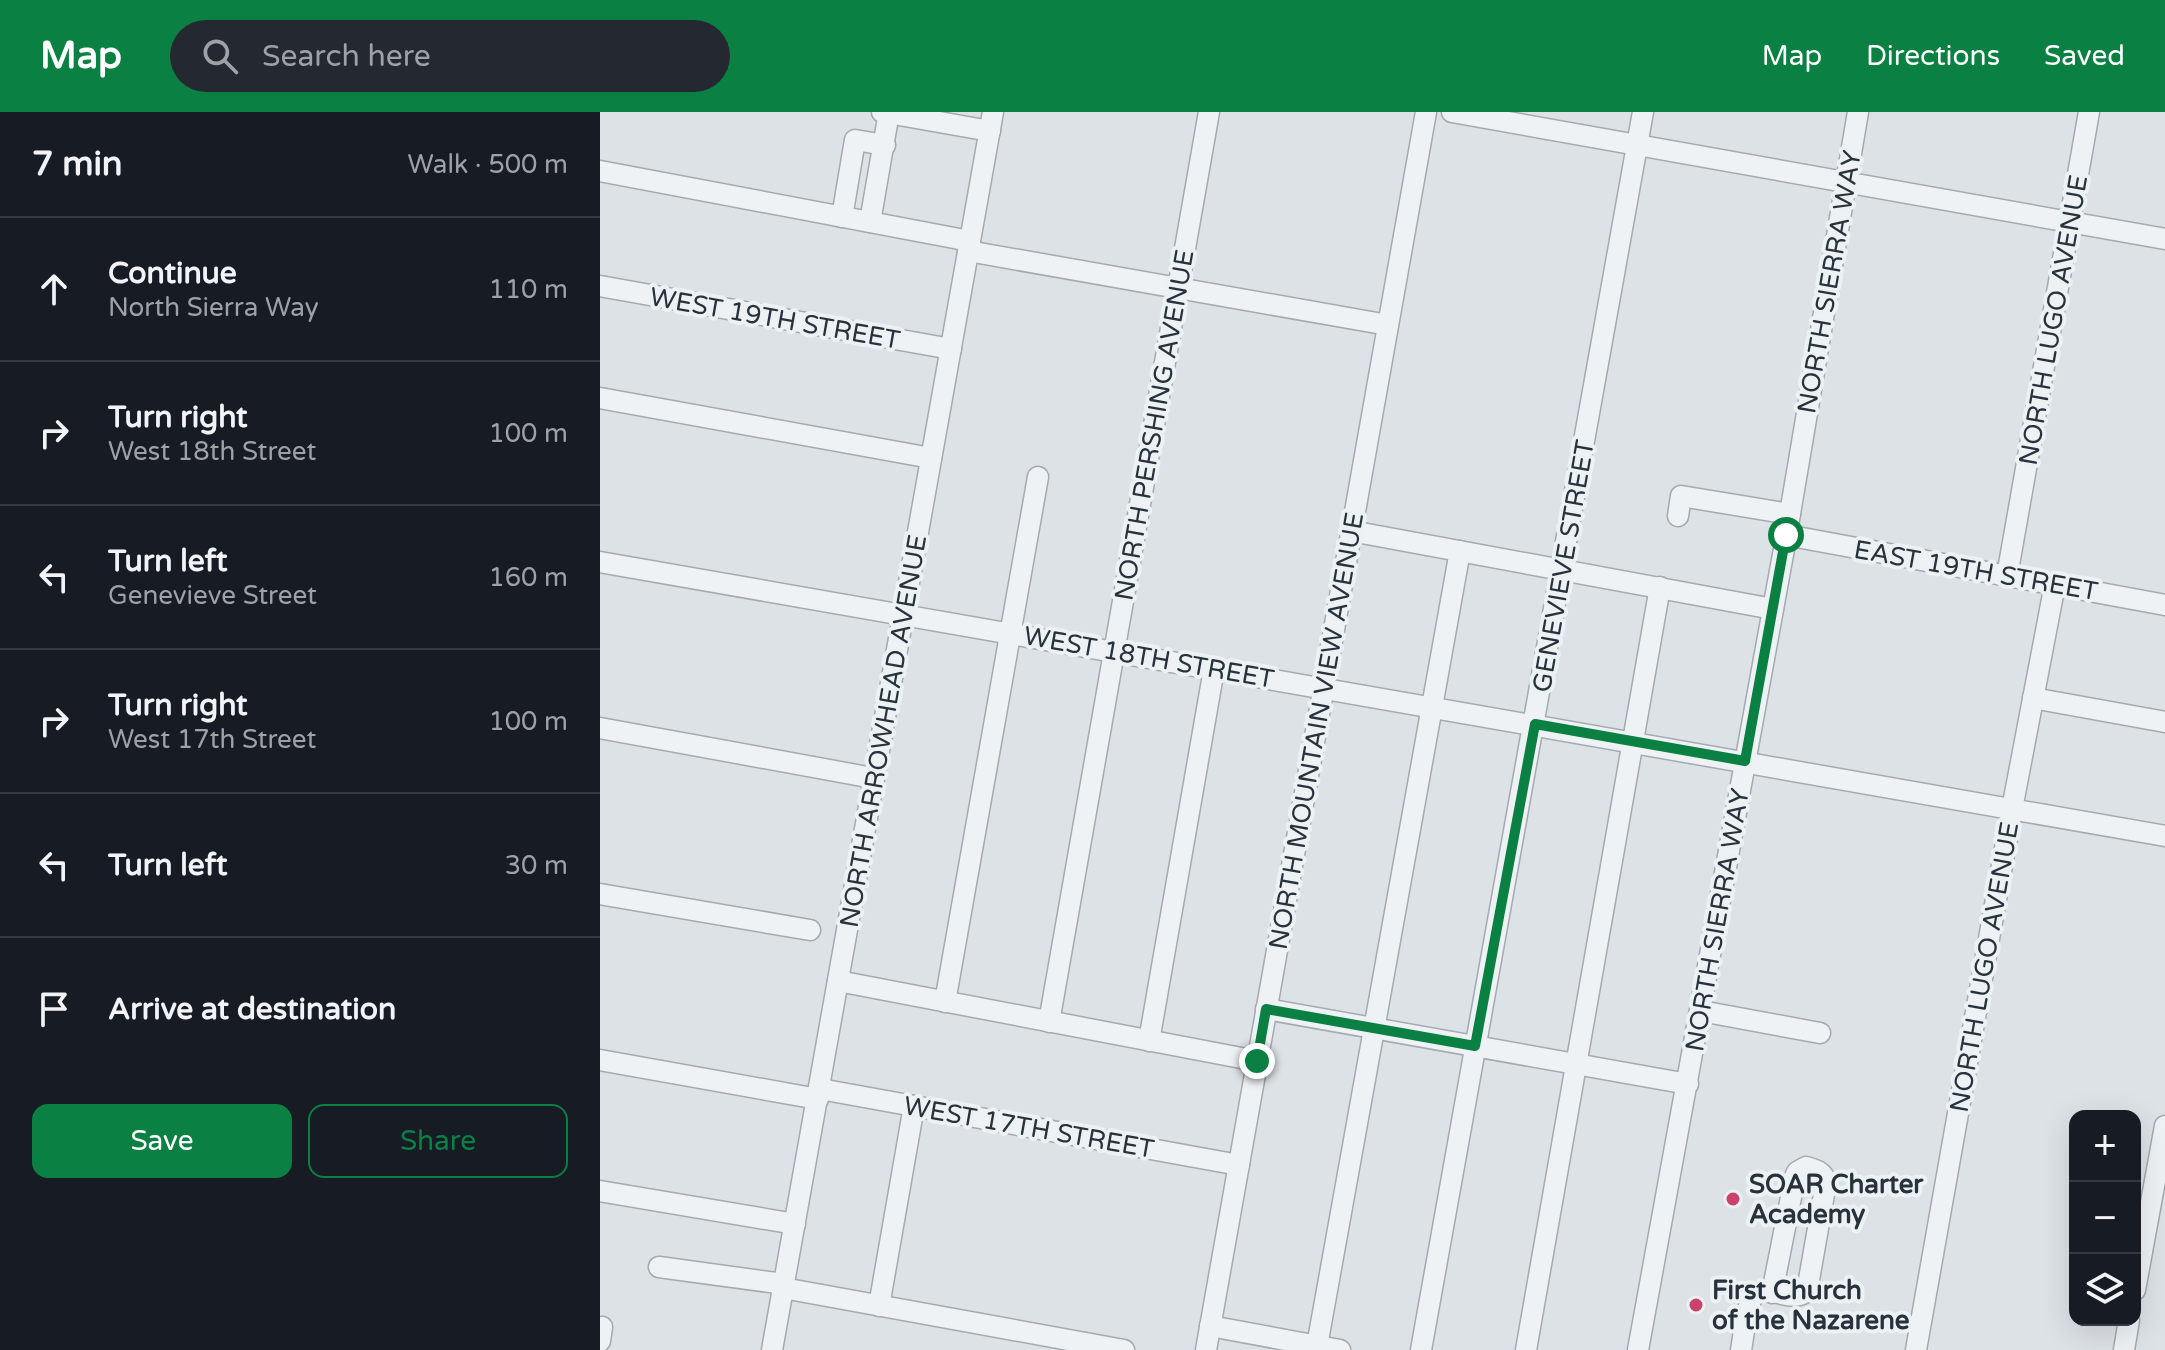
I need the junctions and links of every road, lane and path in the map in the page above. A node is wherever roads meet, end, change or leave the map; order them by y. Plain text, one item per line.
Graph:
1 (887, 112) edge
2 (1209, 112) edge
3 (1426, 112) edge
4 (1452, 112) edge
5 (1643, 112) edge
6 (1858, 112) edge
7 (2089, 112) edge
8 (991, 122) edge
9 (885, 145) junction
10 (1637, 146) junction
11 (600, 171) edge
12 (1845, 184) junction
13 (842, 217) junction
14 (870, 222) junction
15 (2070, 223) junction
16 (2165, 239) edge
17 (969, 246) junction
18 (600, 286) edge
19 (1178, 288) junction
20 (1388, 325) junction
21 (951, 349) junction
22 (600, 398) edge
23 (931, 458) junction
24 (1038, 477) dead end
25 (1790, 514) junction
26 (1678, 516) dead end
27 (1351, 531) junction
28 (1786, 535) junction
29 (1460, 551) junction
30 (600, 562) edge
31 (1562, 569) junction
32 (2007, 576) junction
33 (2055, 584) junction
34 (1660, 587) junction
35 (2165, 605) edge
36 (1773, 609) junction
37 (903, 615) junction
38 (1011, 633) junction
39 (1114, 651) junction
40 (1214, 669) junction
41 (1324, 687) junction
42 (2033, 698) junction
43 (1433, 707) junction
44 (2165, 722) edge
45 (1535, 724) junction
46 (600, 728) edge
47 (1635, 742) junction
48 (1745, 761) junction
49 (873, 778) junction
50 (2012, 809) junction
51 (2165, 836) edge
52 (600, 894) edge
53 (810, 930) dead end
54 (838, 981) junction
55 (945, 1002) junction
56 (1266, 1009) junction
57 (1701, 1011) junction
58 (1049, 1022) junction
59 (1375, 1028) junction
60 (1820, 1033) dead end
61 (1149, 1041) junction
62 (1475, 1046) junction
63 (600, 1060) edge
64 (1257, 1061) junction
65 (1578, 1065) junction
66 (1688, 1084) junction
67 (819, 1094) junction
68 (914, 1106) junction
69 (2165, 1126) edge
70 (1239, 1165) junction
71 (2162, 1167) edge
72 (600, 1191) edge
73 (795, 1224) junction
74 (2141, 1263) edge
75 (659, 1267) dead end
76 (784, 1286) junction
77 (1772, 1293) junction
78 (879, 1306) junction
79 (1210, 1326) junction
80 (2128, 1326) edge
81 (1009, 1329) junction
82 (1317, 1346) junction
83 (772, 1350) edge
84 (1005, 1350) edge
85 (1124, 1350) edge
86 (1206, 1350) edge
87 (1340, 1350) edge
88 (1421, 1350) edge
89 (1526, 1350) edge
90 (1638, 1350) edge
91 (1741, 1350) edge
92 (1916, 1350) edge
93 (2124, 1350) edge

1 - 8 street
1 - 9 street
2 - 19 street, NORTH PERSHING AVENUE
3 - 20 street, NORTH MOUNTAIN VIEW AVENUE
4 - 10 street
5 - 10 street, GENEVIEVE STREET
6 - 12 street, NORTH SIERRA WAY
7 - 15 street, NORTH LUGO AVENUE
8 - 17 street, NORTH ARROWHEAD AVENUE
9 - 13 street
9 - 14 street
10 - 12 street
10 - 31 street, GENEVIEVE STREET
11 - 13 street
12 - 15 street
12 - 25 street, NORTH SIERRA WAY
13 - 14 street
14 - 17 street
15 - 16 street
15 - 32 street, NORTH LUGO AVENUE
17 - 19 street
17 - 21 street, NORTH ARROWHEAD AVENUE
18 - 21 street, WEST 19TH STREET
19 - 20 street
19 - 39 street, NORTH PERSHING AVENUE
20 - 27 street, NORTH MOUNTAIN VIEW AVENUE
21 - 23 street, NORTH ARROWHEAD AVENUE
22 - 23 street
23 - 37 street, NORTH ARROWHEAD AVENUE
24 - 38 street
25 - 26 street
25 - 28 street, NORTH SIERRA WAY
27 - 29 street
27 - 41 street, NORTH MOUNTAIN VIEW AVENUE
28 - 32 street, EAST 19TH STREET
28 - 36 street, NORTH SIERRA WAY
29 - 31 street
29 - 43 street
30 - 37 street, WEST 18TH STREET
31 - 34 street
31 - 45 street, GENEVIEVE STREET
32 - 33 street, EAST 19TH STREET
33 - 35 street, EAST 19TH STREET
33 - 42 street, NORTH LUGO AVENUE
34 - 36 street
34 - 47 street
36 - 48 street, NORTH SIERRA WAY
37 - 38 street, WEST 18TH STREET
37 - 49 street, NORTH ARROWHEAD AVENUE
38 - 39 street, WEST 18TH STREET
38 - 55 street
39 - 40 street, WEST 18TH STREET
39 - 58 street, NORTH PERSHING AVENUE
40 - 41 street, WEST 18TH STREET
40 - 61 street
41 - 43 street, WEST 18TH STREET
41 - 56 street, NORTH MOUNTAIN VIEW AVENUE
42 - 44 street
42 - 50 street, NORTH LUGO AVENUE
43 - 45 street, WEST 18TH STREET
43 - 59 street
45 - 47 street, WEST 18TH STREET
45 - 62 street, GENEVIEVE STREET
46 - 49 street
47 - 48 street, WEST 18TH STREET
47 - 65 street
48 - 50 street, WEST 18TH STREET
48 - 57 street, NORTH SIERRA WAY
49 - 54 street, NORTH ARROWHEAD AVENUE
50 - 51 street, WEST 18TH STREET
50 - 92 street, NORTH LUGO AVENUE
52 - 53 street
54 - 55 street
54 - 67 street, NORTH ARROWHEAD AVENUE
55 - 58 street
56 - 59 street
56 - 64 street, NORTH MOUNTAIN VIEW AVENUE
57 - 60 street
57 - 66 street, NORTH SIERRA WAY
58 - 61 street
59 - 62 street
59 - 82 street
61 - 64 street
62 - 65 street
62 - 88 street, GENEVIEVE STREET
63 - 67 street, WEST 17TH STREET
64 - 70 street, NORTH MOUNTAIN VIEW AVENUE
65 - 66 street
65 - 89 street
66 - 90 street, NORTH SIERRA WAY
67 - 68 street, WEST 17TH STREET
67 - 73 street, NORTH ARROWHEAD AVENUE
68 - 70 street, WEST 17TH STREET
68 - 78 street
69 - 71 street
70 - 79 street, NORTH MOUNTAIN VIEW AVENUE
71 - 74 street
72 - 73 street
73 - 76 street, NORTH ARROWHEAD AVENUE
75 - 76 street
76 - 78 street
76 - 83 street, NORTH ARROWHEAD AVENUE
77 - 77 street
77 - 91 street
78 - 81 street
79 - 82 street
79 - 86 street, NORTH MOUNTAIN VIEW AVENUE
80 - 93 street
81 - 84 street
81 - 85 street
82 - 87 street

